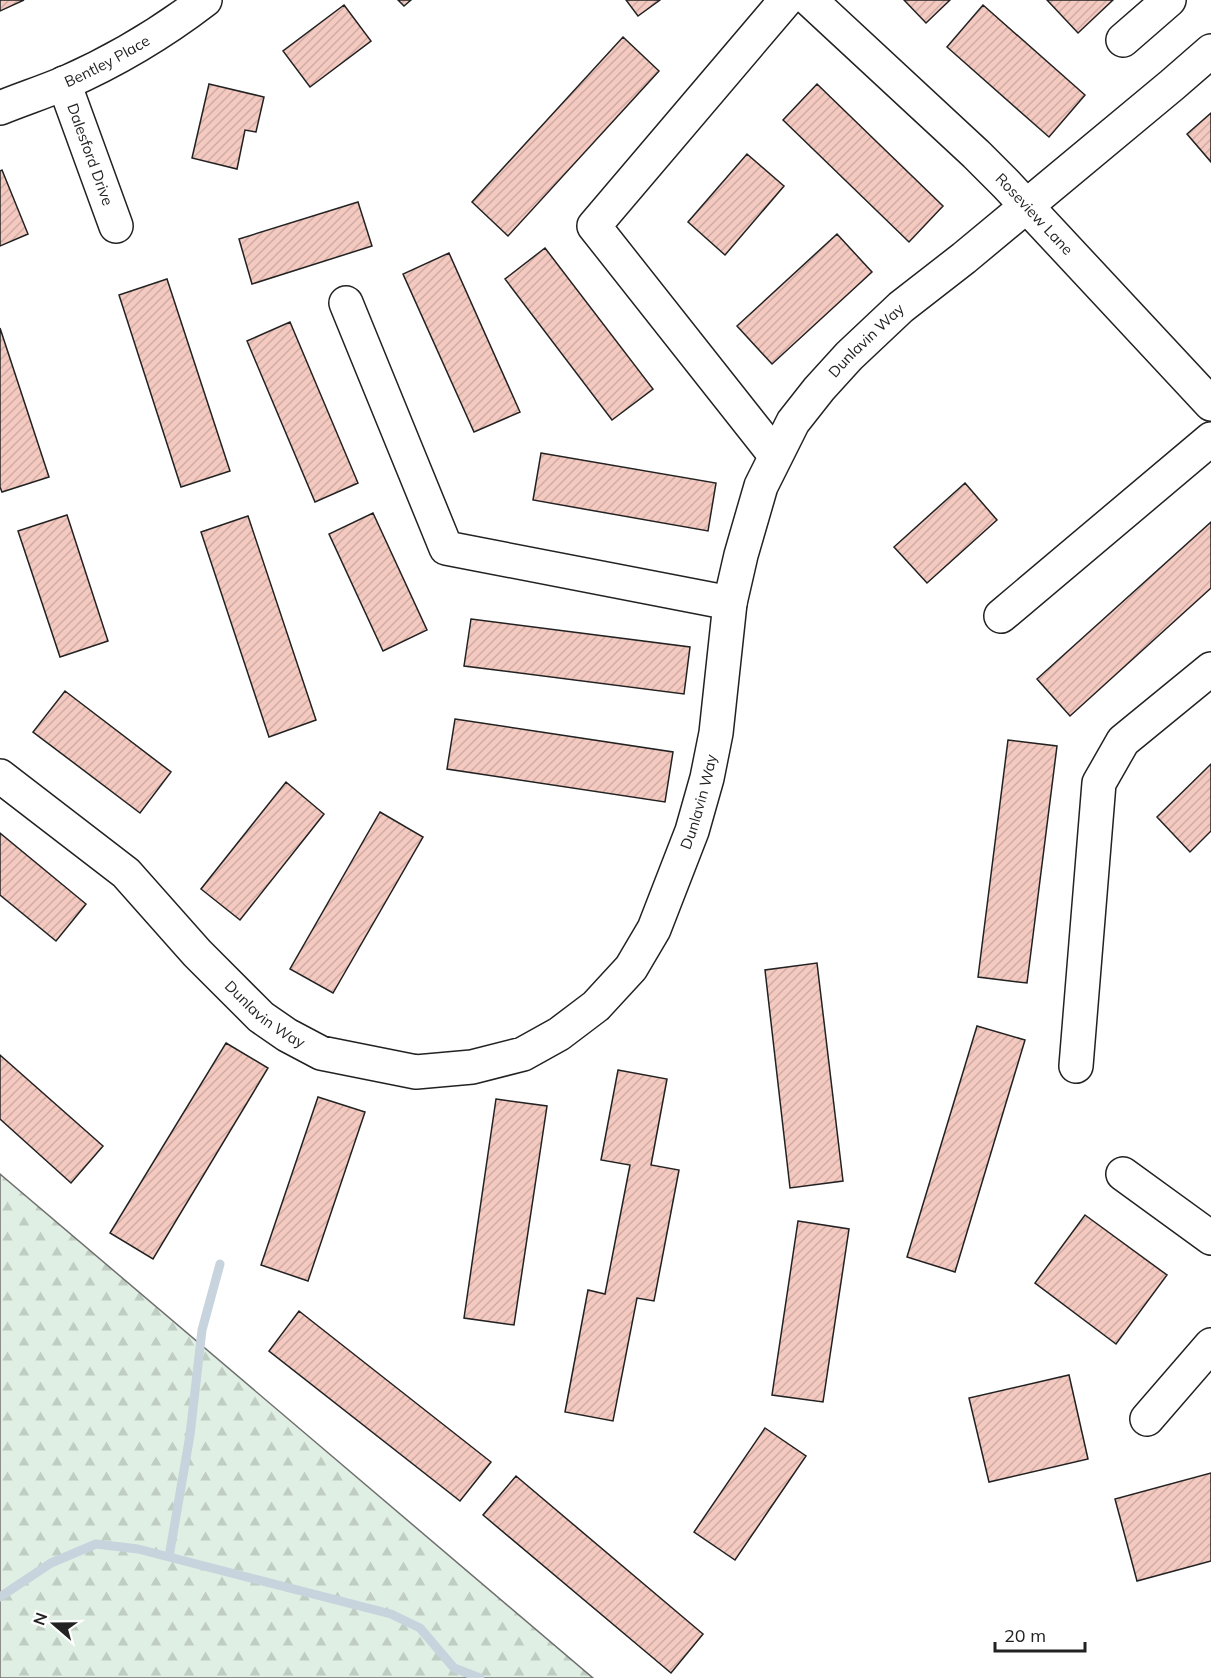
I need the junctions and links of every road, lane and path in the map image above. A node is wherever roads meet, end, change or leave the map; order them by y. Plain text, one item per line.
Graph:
1 (205, 0) edge
2 (786, 0) edge
3 (810, 0) edge
4 (1169, 0) edge
5 (1123, 40) dead end
6 (1211, 51) edge
7 (64, 83) junction
8 (0, 108) edge
9 (1027, 206) junction
10 (116, 226) dead end
11 (346, 303) dead end
12 (1211, 404) edge
13 (1211, 439) edge
14 (776, 455) junction
15 (730, 603) junction
16 (1001, 616) dead end
17 (1211, 669) edge
18 (0, 776) edge
19 (1076, 1066) dead end
20 (1123, 1174) dead end
21 (1211, 1238) edge
22 (1211, 1345) edge
23 (1147, 1419) dead end

1 - 7 street, Bentley Place
2 - 14 street
3 - 9 street, Roseview Lane
4 - 5 street
6 - 9 street, Dunlavin Way
7 - 8 street, Bentley Place
7 - 10 street, Dalesford Drive
9 - 12 street, Roseview Lane
9 - 14 street, Dunlavin Way
11 - 15 street
13 - 16 street
14 - 15 street, Dunlavin Way
15 - 18 street, Dunlavin Way
17 - 19 street
20 - 21 street
22 - 23 street

